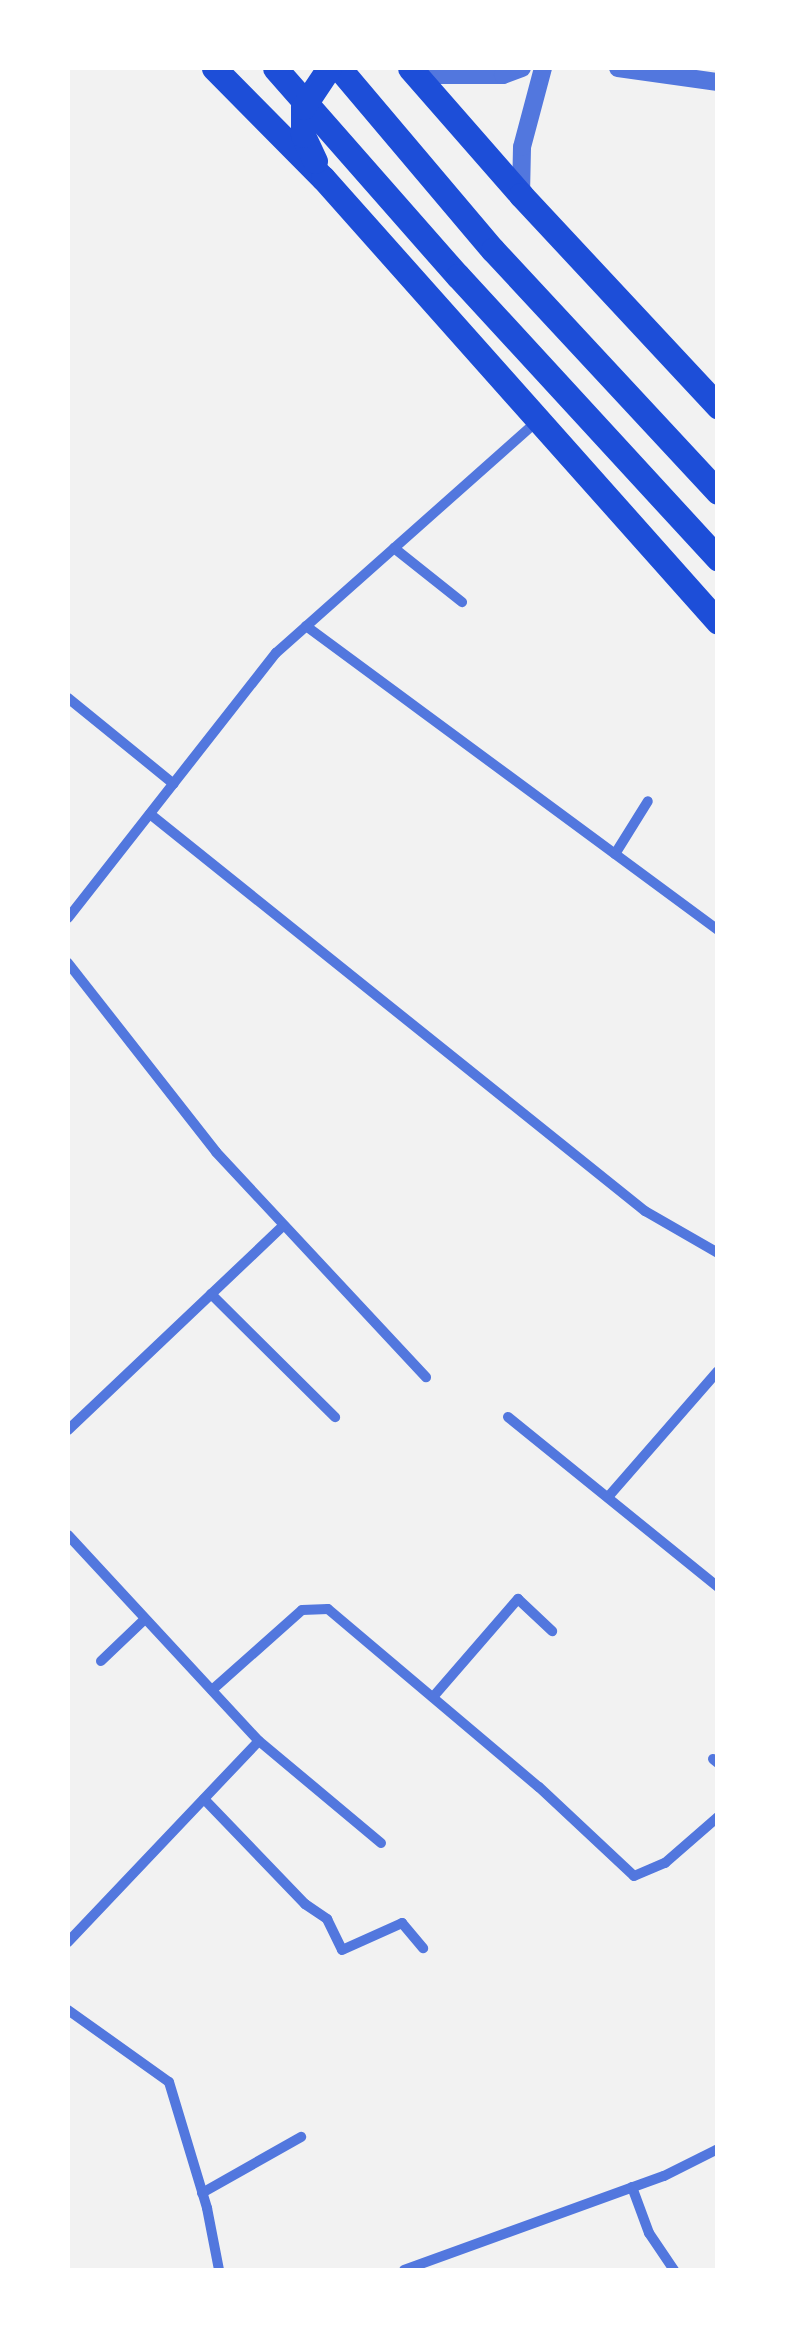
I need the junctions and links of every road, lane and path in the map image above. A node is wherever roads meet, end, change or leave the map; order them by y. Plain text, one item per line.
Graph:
1 (214, 68) edge
2 (276, 68) edge
3 (329, 68) edge
4 (339, 68) edge
5 (413, 68) edge
6 (522, 68) edge
7 (543, 68) edge
8 (618, 68) edge
9 (718, 82) edge
10 (323, 178) junction
11 (522, 195) junction
12 (718, 406) edge
13 (537, 420) junction
14 (718, 492) edge
15 (394, 548) junction
16 (718, 559) edge
17 (462, 602) dead end
18 (718, 622) edge
19 (306, 626) junction
20 (68, 698) edge
21 (174, 784) junction
22 (648, 802) dead end
23 (150, 814) junction
24 (615, 854) junction
25 (68, 918) edge
26 (718, 930) edge
27 (68, 963) edge
28 (283, 1226) junction
29 (718, 1253) edge
30 (211, 1294) junction
31 (718, 1372) edge
32 (426, 1377) dead end
33 (335, 1417) dead end
34 (508, 1418) dead end
35 (68, 1430) edge
36 (608, 1497) junction
37 (68, 1535) edge
38 (718, 1587) edge
39 (145, 1619) junction
40 (552, 1631) dead end
41 (101, 1661) dead end
42 (212, 1690) junction
43 (433, 1697) junction
44 (258, 1741) junction
45 (204, 1799) junction
46 (718, 1817) edge
47 (381, 1843) dead end
48 (68, 1942) edge
49 (423, 1948) dead end
50 (68, 2010) edge
51 (301, 2137) dead end
52 (718, 2150) edge
53 (632, 2187) junction
54 (202, 2193) junction
55 (219, 2270) edge
56 (404, 2270) edge
57 (674, 2270) edge

1 - 10 main road
2 - 16 main road
3 - 10 main road
4 - 14 main road
5 - 6 street
5 - 11 main road
7 - 11 street
8 - 9 street
10 - 13 main road
11 - 12 main road
13 - 15 street
13 - 18 main road
15 - 17 street
15 - 19 street
19 - 21 street
19 - 24 street
20 - 21 street
21 - 23 street
22 - 24 street
23 - 25 street
23 - 29 street
24 - 26 street
27 - 28 street
28 - 30 street
28 - 32 street
30 - 33 street
30 - 35 street
31 - 36 street
34 - 36 street
36 - 38 street
37 - 39 street
39 - 41 street
39 - 42 street
40 - 43 street
42 - 43 street
42 - 44 street
43 - 46 street
44 - 45 street
44 - 47 street
45 - 48 street
45 - 49 street
50 - 54 street
51 - 54 street
52 - 53 street
53 - 56 street
53 - 57 street
54 - 55 street

